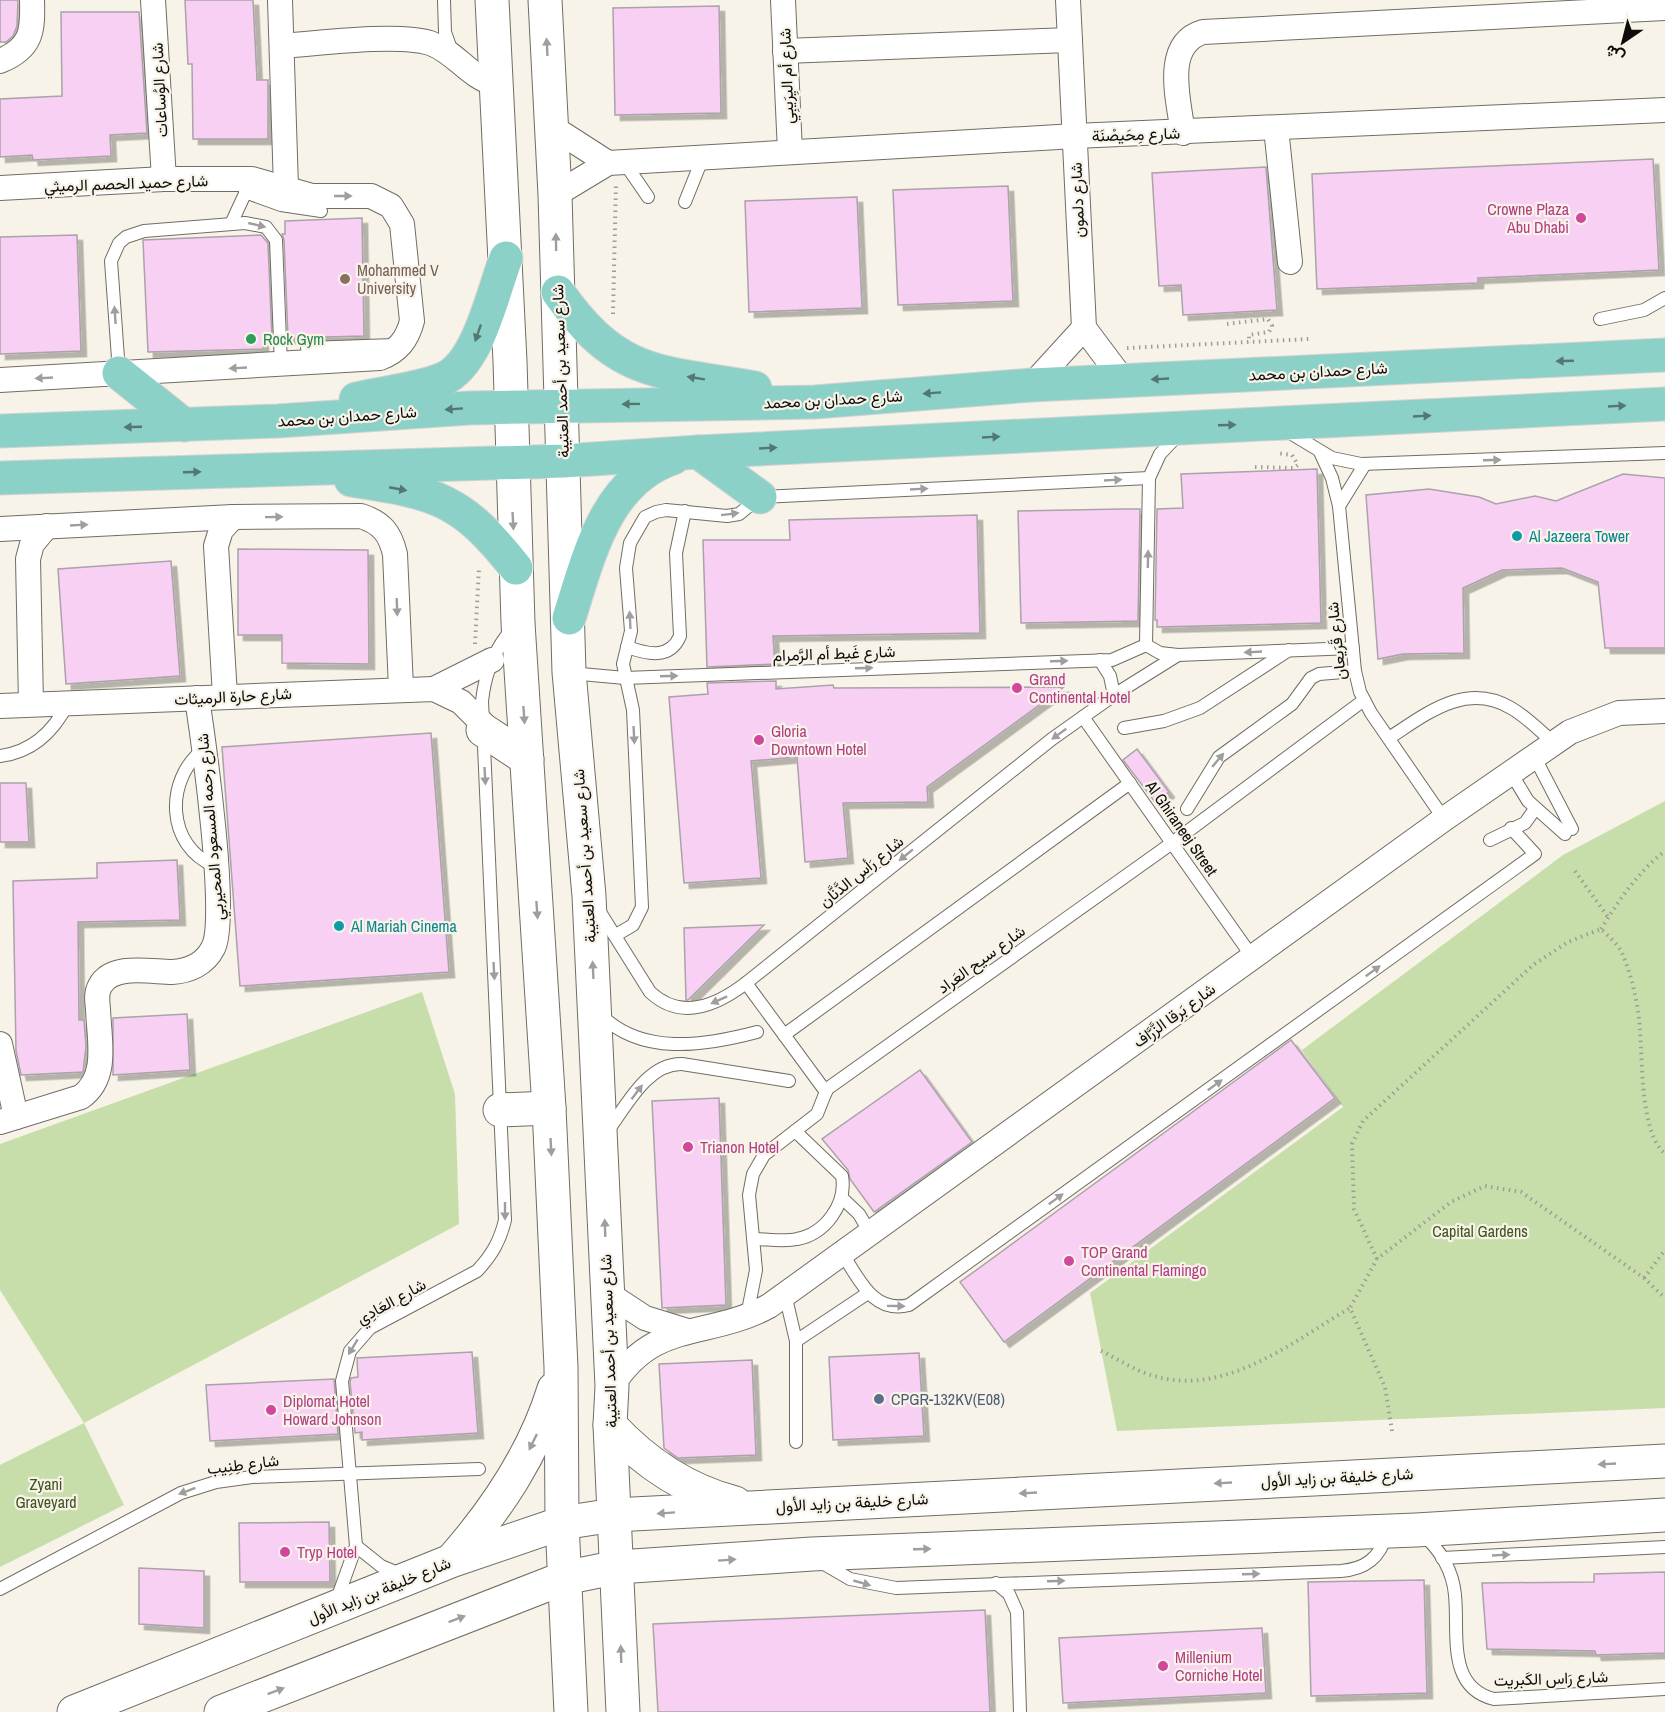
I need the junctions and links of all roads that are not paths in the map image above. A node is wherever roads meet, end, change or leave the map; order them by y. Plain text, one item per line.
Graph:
1 (32, 0) edge
2 (153, 0) edge
3 (280, 0) edge
4 (444, 0) edge
5 (492, 0) edge
6 (545, 0) edge
7 (783, 0) edge
8 (1068, 0) edge
9 (1665, 8) edge
10 (1070, 40) junction
11 (283, 46) junction
12 (785, 51) junction
13 (453, 55) junction
14 (0, 61) edge
15 (496, 84) junction
16 (1665, 110) edge
17 (552, 127) junction
18 (1276, 128) junction
19 (1183, 133) junction
20 (1075, 136) junction
21 (790, 152) junction
22 (703, 157) junction
23 (616, 162) junction
24 (164, 179) junction
25 (248, 185) junction
26 (0, 188) edge
27 (286, 188) junction
28 (555, 195) junction
29 (648, 197) dead end
30 (685, 202) dead end
31 (321, 211) dead end
32 (231, 224) junction
33 (506, 258) junction
34 (1290, 262) dead end
35 (558, 292) junction
36 (1665, 298) edge
37 (1600, 320) dead end
38 (1084, 328) junction
39 (402, 345) junction
40 (307, 348) dead end
41 (1663, 353) edge
42 (281, 366) junction
43 (119, 373) junction
44 (0, 380) edge
45 (1123, 380) junction
46 (1032, 385) junction
47 (815, 402) junction
48 (1665, 404) edge
49 (561, 405) junction
50 (512, 408) junction
51 (278, 421) junction
52 (184, 425) junction
53 (1191, 427) junction
54 (0, 431) edge
55 (1274, 438) junction
56 (694, 452) junction
57 (1320, 452) junction
58 (1665, 453) edge
59 (512, 462) junction
60 (563, 462) junction
61 (1365, 464) junction
62 (278, 468) junction
63 (0, 478) edge
64 (1149, 478) junction
65 (760, 497) junction
66 (1339, 506) junction
67 (686, 511) junction
68 (233, 518) junction
69 (47, 526) junction
70 (0, 529) edge
71 (516, 568) junction
72 (569, 618) junction
73 (518, 623) junction
74 (1146, 645) junction
75 (627, 646) junction
76 (1353, 648) junction
77 (1290, 650) junction
78 (1178, 656) junction
79 (1100, 660) junction
80 (483, 666) junction
81 (569, 672) junction
82 (1355, 672) junction
83 (625, 678) junction
84 (401, 688) junction
85 (434, 689) junction
86 (1114, 695) junction
87 (225, 696) junction
88 (197, 698) junction
89 (1364, 700) junction
90 (68, 703) junction
91 (31, 704) junction
92 (0, 706) edge
93 (1665, 711) edge
94 (1083, 717) junction
95 (483, 727) junction
96 (1124, 728) dead end
97 (1389, 738) junction
98 (1554, 743) junction
99 (205, 748) junction
100 (0, 756) edge
101 (1534, 756) junction
102 (527, 759) junction
103 (1511, 773) junction
104 (1130, 783) junction
105 (1187, 809) dead end
106 (1535, 809) junction
107 (1444, 819) junction
108 (1511, 828) junction
109 (1490, 840) dead end
110 (1172, 843) junction
111 (215, 866) junction
112 (589, 896) junction
113 (616, 935) junction
114 (1253, 958) junction
115 (746, 983) junction
116 (595, 1009) junction
117 (757, 1032) dead end
118 (784, 1035) junction
119 (0, 1044) edge
120 (789, 1081) dead end
121 (825, 1092) junction
122 (549, 1108) junction
123 (500, 1110) junction
124 (8, 1119) edge
125 (795, 1131) junction
126 (602, 1139) junction
127 (842, 1198) junction
128 (870, 1233) junction
129 (754, 1239) junction
130 (842, 1253) junction
131 (607, 1293) junction
132 (868, 1293) junction
133 (785, 1294) junction
134 (746, 1317) junction
135 (687, 1331) junction
136 (796, 1341) junction
137 (561, 1367) junction
138 (612, 1386) junction
139 (610, 1425) junction
140 (796, 1442) dead end
141 (1665, 1461) edge
142 (479, 1469) dead end
143 (349, 1473) junction
144 (758, 1508) junction
145 (614, 1515) junction
146 (1665, 1515) edge
147 (562, 1522) junction
148 (1402, 1530) junction
149 (357, 1546) junction
150 (1665, 1547) edge
151 (812, 1554) junction
152 (1442, 1558) junction
153 (451, 1561) junction
154 (618, 1567) junction
155 (411, 1577) junction
156 (564, 1578) junction
157 (996, 1583) junction
158 (0, 1589) edge
159 (333, 1608) junction
160 (1665, 1689) edge
161 (75, 1712) edge
162 (221, 1712) edge
163 (570, 1712) edge
164 (623, 1712) edge
165 (1020, 1712) edge

1 - 14 street
2 - 24 street, شارع الوُساعات
3 - 11 street
4 - 13 lane
5 - 15 main road
17 -> 6 main road, شارع سعيد بن أحمد العتيبة
7 - 12 street, شارع أم اليِرَيبِي
8 - 10 street, شارع دلمون
9 - 19 street
10 - 12 street
10 - 20 street, شارع دلمون
11 - 13 street
11 - 27 street
12 - 21 street, شارع أم اليِرَيبِي
13 - 15 street
15 - 33 main road
16 - 18 street, شارع مِحَيصْنَة
17 - 23 street
17 - 28 main road, شارع سعيد بن أحمد العتيبة
18 - 19 street, شارع مِحَيصْنَة
18 - 34 street
19 - 20 street, شارع مِحَيصْنَة
20 - 21 street, شارع مِحَيصْنَة
20 - 38 street, شارع دلمون
21 - 22 street, شارع مِحَيصْنَة
22 - 23 street, شارع مِحَيصْنَة
22 - 30 lane
23 - 28 street, شارع مِحَيصْنَة
23 - 29 lane
24 - 25 street, شارع حميد الحصم الرميثي
24 - 26 street, شارع حميد الحصم الرميثي
25 - 27 street, شارع حميد الحصم الرميثي
25 - 31 lane
25 - 32 lane
27 -> 39 street, شارع حميد الحصم الرميثي
35 -> 28 main road, شارع سعيد بن أحمد العتيبة
32 -> 42 lane
43 -> 32 lane
33 - 50 main road
33 -> 51 main road
47 -> 35 main road
35 - 49 main road, شارع سعيد بن أحمد العتيبة
36 - 37 lane
38 - 45 street
38 - 46 street
39 - 40 lane
39 - 42 street
41 -> 45 main road, شارع حمدان بن محمد
42 -> 43 street
43 -> 44 street
43 - 52 main road
45 - 46 main road, شارع حمدان بن محمد
46 -> 47 main road, شارع حمدان بن محمد
47 -> 49 main road, شارع حمدان بن محمد
55 -> 48 main road
49 - 50 main road, شارع حمدان بن محمد
49 - 60 main road, شارع سعيد بن أحمد العتيبة
50 -> 51 main road, شارع حمدان بن محمد
50 - 59 main road
51 - 52 main road, شارع حمدان بن محمد
52 -> 54 main road, شارع حمدان بن محمد
53 -> 55 main road
56 -> 53 main road
53 - 64 lane
55 - 57 lane
56 - 60 main road
56 - 65 main road
56 - 72 main road
57 - 61 lane
57 - 66 lane, شارع قَرَيعان
61 -> 58 lane
59 - 60 main road
59 - 62 main road
59 -> 71 main road
60 - 72 main road, شارع سعيد بن أحمد العتيبة
61 - 66 lane
63 -> 62 main road
62 -> 71 main road
65 -> 64 lane
74 -> 64 lane
67 -> 65 lane
66 - 76 lane, شارع قَرَيعان
75 -> 67 lane
67 - 75 lane
69 -> 68 street
68 -> 84 street
68 - 87 street
69 - 70 street
69 - 91 street
71 - 73 main road
72 - 81 main road, شارع سعيد بن أحمد العتيبة
73 - 80 lane, شارع العَادِي
73 -> 102 main road
74 - 78 lane
74 - 79 lane, شارع غَيط أم الرَّمرام
75 - 83 lane
76 - 77 lane
76 - 82 lane, شارع قَرَيعان
77 -> 78 lane
77 - 96 lane
78 - 86 lane, شارع رَأس الدَّنَّان
83 -> 79 lane, شارع غَيط أم الرَّمرام
79 - 86 lane
80 - 85 street, شارع حارة الرميثات
80 - 95 lane, شارع العَادِي
81 - 83 lane, شارع غَيط أم الرَّمرام
81 - 112 main road, شارع سعيد بن أحمد العتيبة
82 - 89 lane, شارع قَرَيعان
105 -> 82 lane
83 -> 113 lane
84 - 85 street, شارع حارة الرميثات
84 - 87 street, شارع حارة الرميثات
85 - 95 street, شارع حارة الرميثات
86 - 94 lane, شارع رَأس الدَّنَّان
87 - 88 street, شارع حارة الرميثات
88 - 90 street, شارع حارة الرميثات
88 - 99 street, شارع رحمه المسعود المحيربي
89 - 97 lane, شارع قَرَيعان
89 - 110 lane, شارع سيح العَراد
90 - 91 street, شارع حارة الرميثات
90 - 100 lane
91 - 92 street, شارع حارة الرميثات
93 - 98 street, شارع بَرقا الزَّرَّاف
94 - 104 lane, Al Ghiraneej Street
94 -> 115 lane, شارع رَأس الدَّنَّان
95 - 102 main road
95 -> 123 lane, شارع العَادِي
97 - 98 lane
97 - 107 lane, شارع قَرَيعان
98 - 101 street, شارع بَرقا الزَّرَّاف
99 - 111 street, شارع رحمه المسعود المحيربي
99 - 111 lane
101 - 103 street, شارع بَرقا الزَّرَّاف
101 - 106 lane
102 -> 122 main road
103 - 106 lane
103 - 107 street, شارع بَرقا الزَّرَّاف
104 - 110 lane, Al Ghiraneej Street
104 - 118 lane
106 - 108 lane
107 - 114 street, شارع بَرقا الزَّرَّاف
108 - 109 lane
132 -> 108 lane
110 - 114 lane, Al Ghiraneej Street
110 - 121 lane, شارع سيح العَراد
111 - 124 street, شارع رحمه المسعود المحيربي
112 - 113 lane, شارع رَأس الدَّنَّان
116 -> 112 main road, شارع سعيد بن أحمد العتيبة
115 -> 113 lane, شارع رَأس الدَّنَّان
114 - 128 street, شارع بَرقا الزَّرَّاف
115 - 118 lane
116 - 117 lane
116 - 126 main road, شارع سعيد بن أحمد العتيبة
118 - 121 lane
119 - 124 street
126 -> 120 lane
121 - 125 lane, شارع سيح العَراد
122 - 123 main road
122 -> 137 main road
123 -> 143 lane, شارع العَادِي
125 - 127 lane
125 - 129 lane, شارع سيح العَراد
131 -> 126 main road, شارع سعيد بن أحمد العتيبة
127 - 128 lane
127 - 129 lane
128 - 130 street, شارع بَرقا الزَّرَّاف
129 - 134 lane, شارع سيح العَراد
130 - 132 lane
130 - 133 street, شارع بَرقا الزَّرَّاف
131 - 135 street, شارع بَرقا الزَّرَّاف
131 - 138 main road, شارع سعيد بن أحمد العتيبة
132 - 136 lane
133 - 134 street, شارع بَرقا الزَّرَّاف
133 - 136 lane
134 - 135 street, شارع بَرقا الزَّرَّاف
135 - 138 street, شارع بَرقا الزَّرَّاف
136 - 140 lane
137 - 147 main road
137 -> 153 main road
138 - 139 main road, شارع سعيد بن أحمد العتيبة
139 - 144 main road
139 - 145 main road, شارع سعيد بن أحمد العتيبة
141 -> 144 main road, شارع خليفة بن زايد الأول
142 - 143 lane, شارع طِنِيب
143 - 149 lane, شارع العَادِي
143 -> 158 lane, شارع طِنِيب
144 -> 145 main road, شارع خليفة بن زايد الأول
145 - 147 main road, شارع خليفة بن زايد الأول
145 - 154 main road, شارع سعيد بن أحمد العتيبة
146 - 148 main road
147 - 153 main road, شارع خليفة بن زايد الأول
147 - 156 main road
151 -> 148 main road
148 - 152 lane, شارع رَاس الكَبريت
157 -> 148 lane
149 - 155 lane
149 - 159 lane, شارع العَادِي
152 -> 150 lane
154 -> 151 main road
151 -> 157 lane
152 - 160 lane, شارع رَاس الكَبريت
153 - 155 main road, شارع خليفة بن زايد الأول
154 - 156 main road
164 -> 154 main road, شارع سعيد بن أحمد العتيبة
155 - 159 main road, شارع خليفة بن زايد الأول
162 -> 156 main road
156 - 163 main road
157 - 165 lane
159 - 161 main road, شارع خليفة بن زايد الأول

